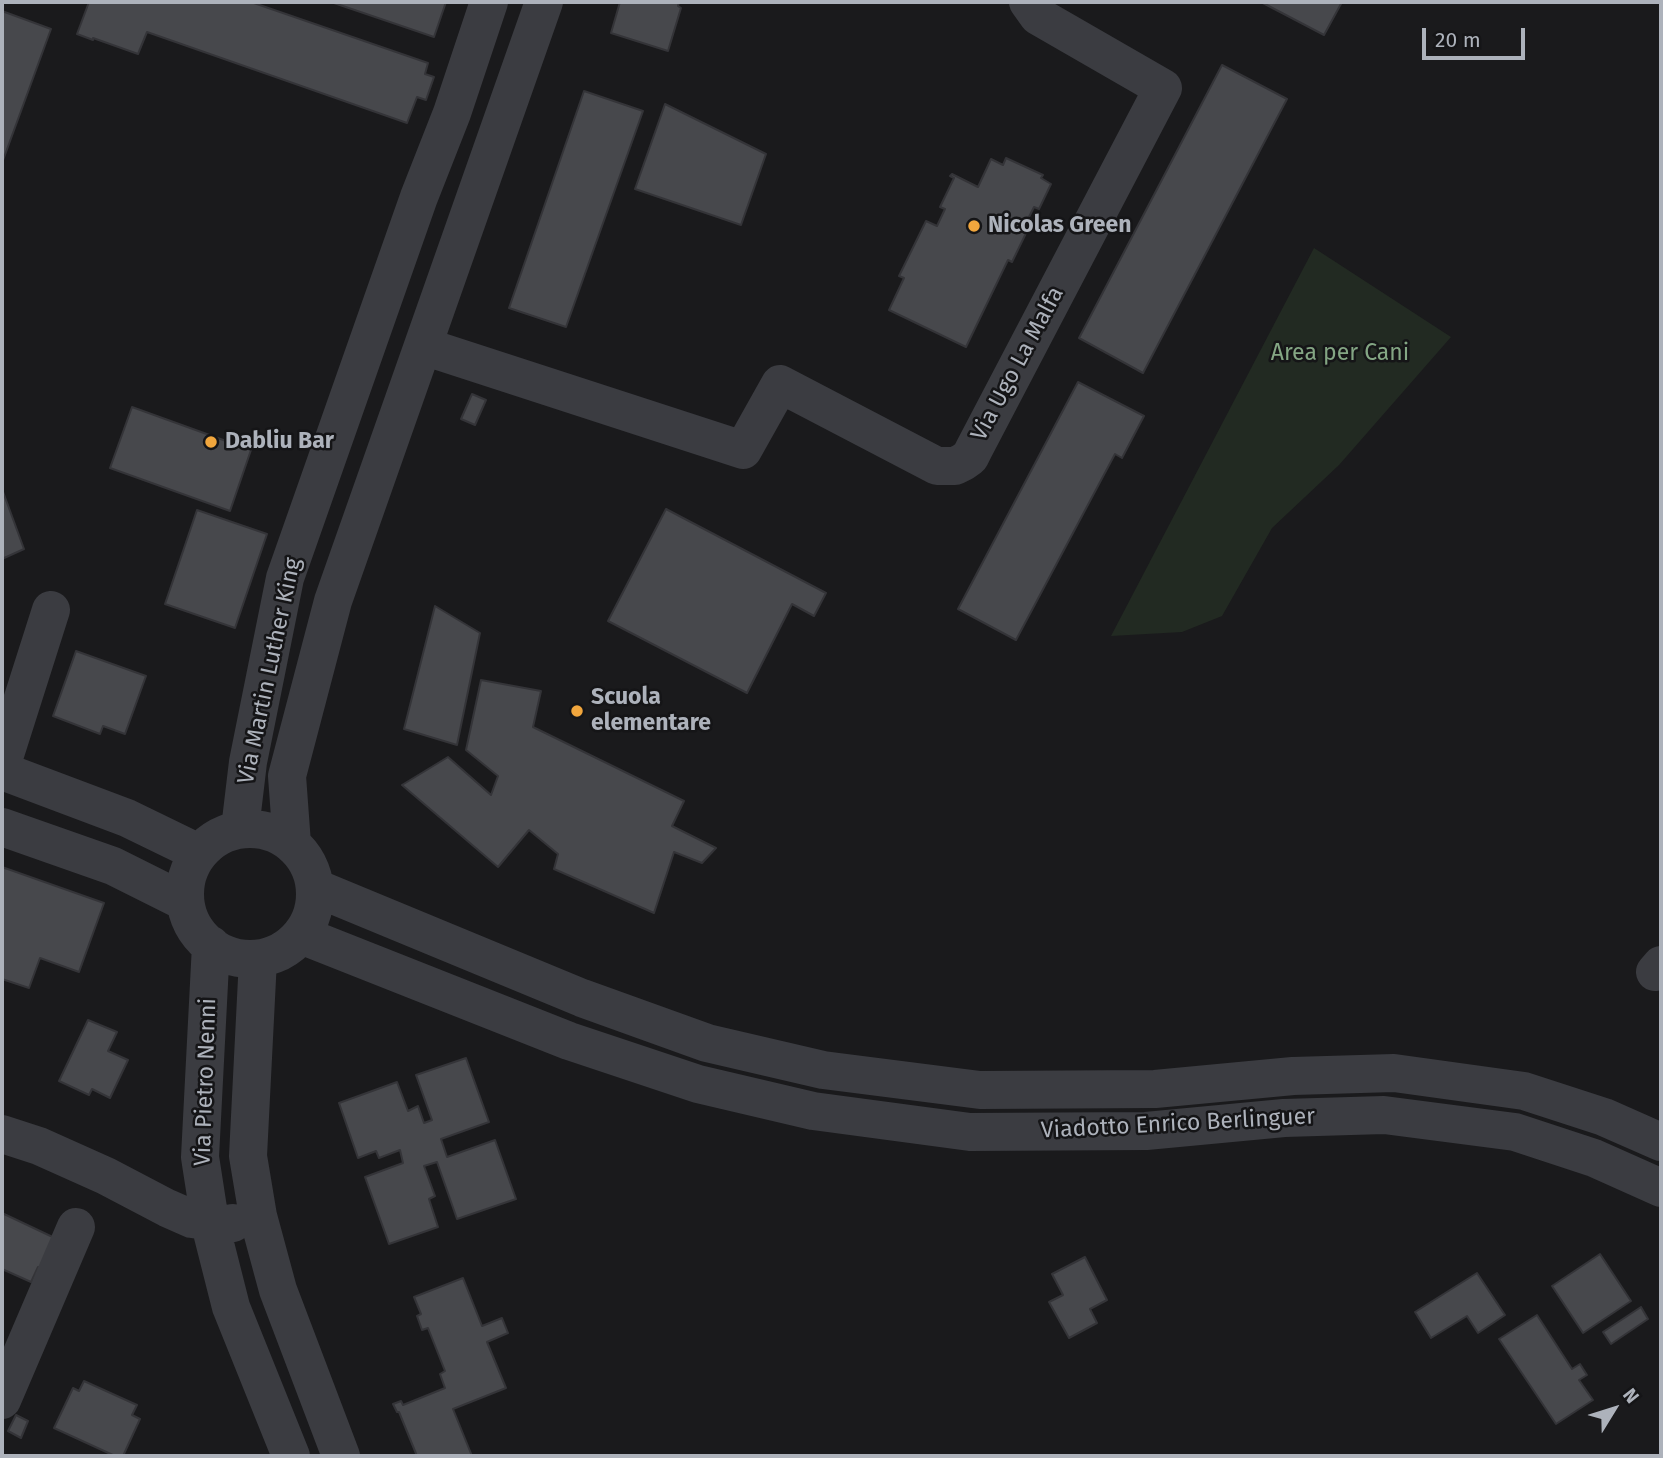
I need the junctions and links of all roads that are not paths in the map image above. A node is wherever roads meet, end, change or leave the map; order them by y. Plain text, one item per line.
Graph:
1 (489, 2) edge
2 (544, 2) edge
3 (1028, 2) edge
4 (419, 197) junction
5 (468, 218) junction
6 (423, 346) junction
7 (51, 610) dead end
8 (2, 764) edge
9 (2, 771) edge
10 (2, 827) edge
11 (240, 829) junction
12 (292, 844) junction
13 (199, 853) junction
14 (316, 888) junction
15 (186, 902) junction
16 (301, 935) junction
17 (211, 945) junction
18 (258, 959) junction
19 (582, 998) junction
20 (569, 1041) junction
21 (2, 1134) edge
22 (1661, 1142) edge
23 (1661, 1188) edge
24 (258, 1216) junction
25 (210, 1222) junction
26 (76, 1227) dead end
27 (2, 1400) edge
28 (291, 1456) edge
29 (341, 1456) edge

1 - 4 street, Via Martin Luther King
2 - 5 street, Via Martin Luther King
3 - 6 street, Via Ugo La Malfa
4 - 5 street
4 - 11 street, Via Martin Luther King
5 - 6 street, Via Martin Luther King
6 - 12 street, Via Martin Luther King
7 - 8 street
9 - 13 street
10 - 15 street
11 - 12 street
11 - 13 street
12 - 14 street
13 - 15 street
14 - 16 street
14 - 19 street, Viadotto Enrico Berlinguer
15 - 17 street
16 - 18 street
16 - 20 street, Viadotto Enrico Berlinguer
17 - 18 street
17 - 25 street, Via Pietro Nenni
18 - 24 street, Via Pietro Nenni
19 - 20 street
19 - 22 street, Viadotto Enrico Berlinguer
20 - 23 street, Viadotto Enrico Berlinguer
21 - 25 street
24 - 25 street
24 - 29 street, Via Pietro Nenni
25 - 28 street, Via Pietro Nenni
26 - 27 street

